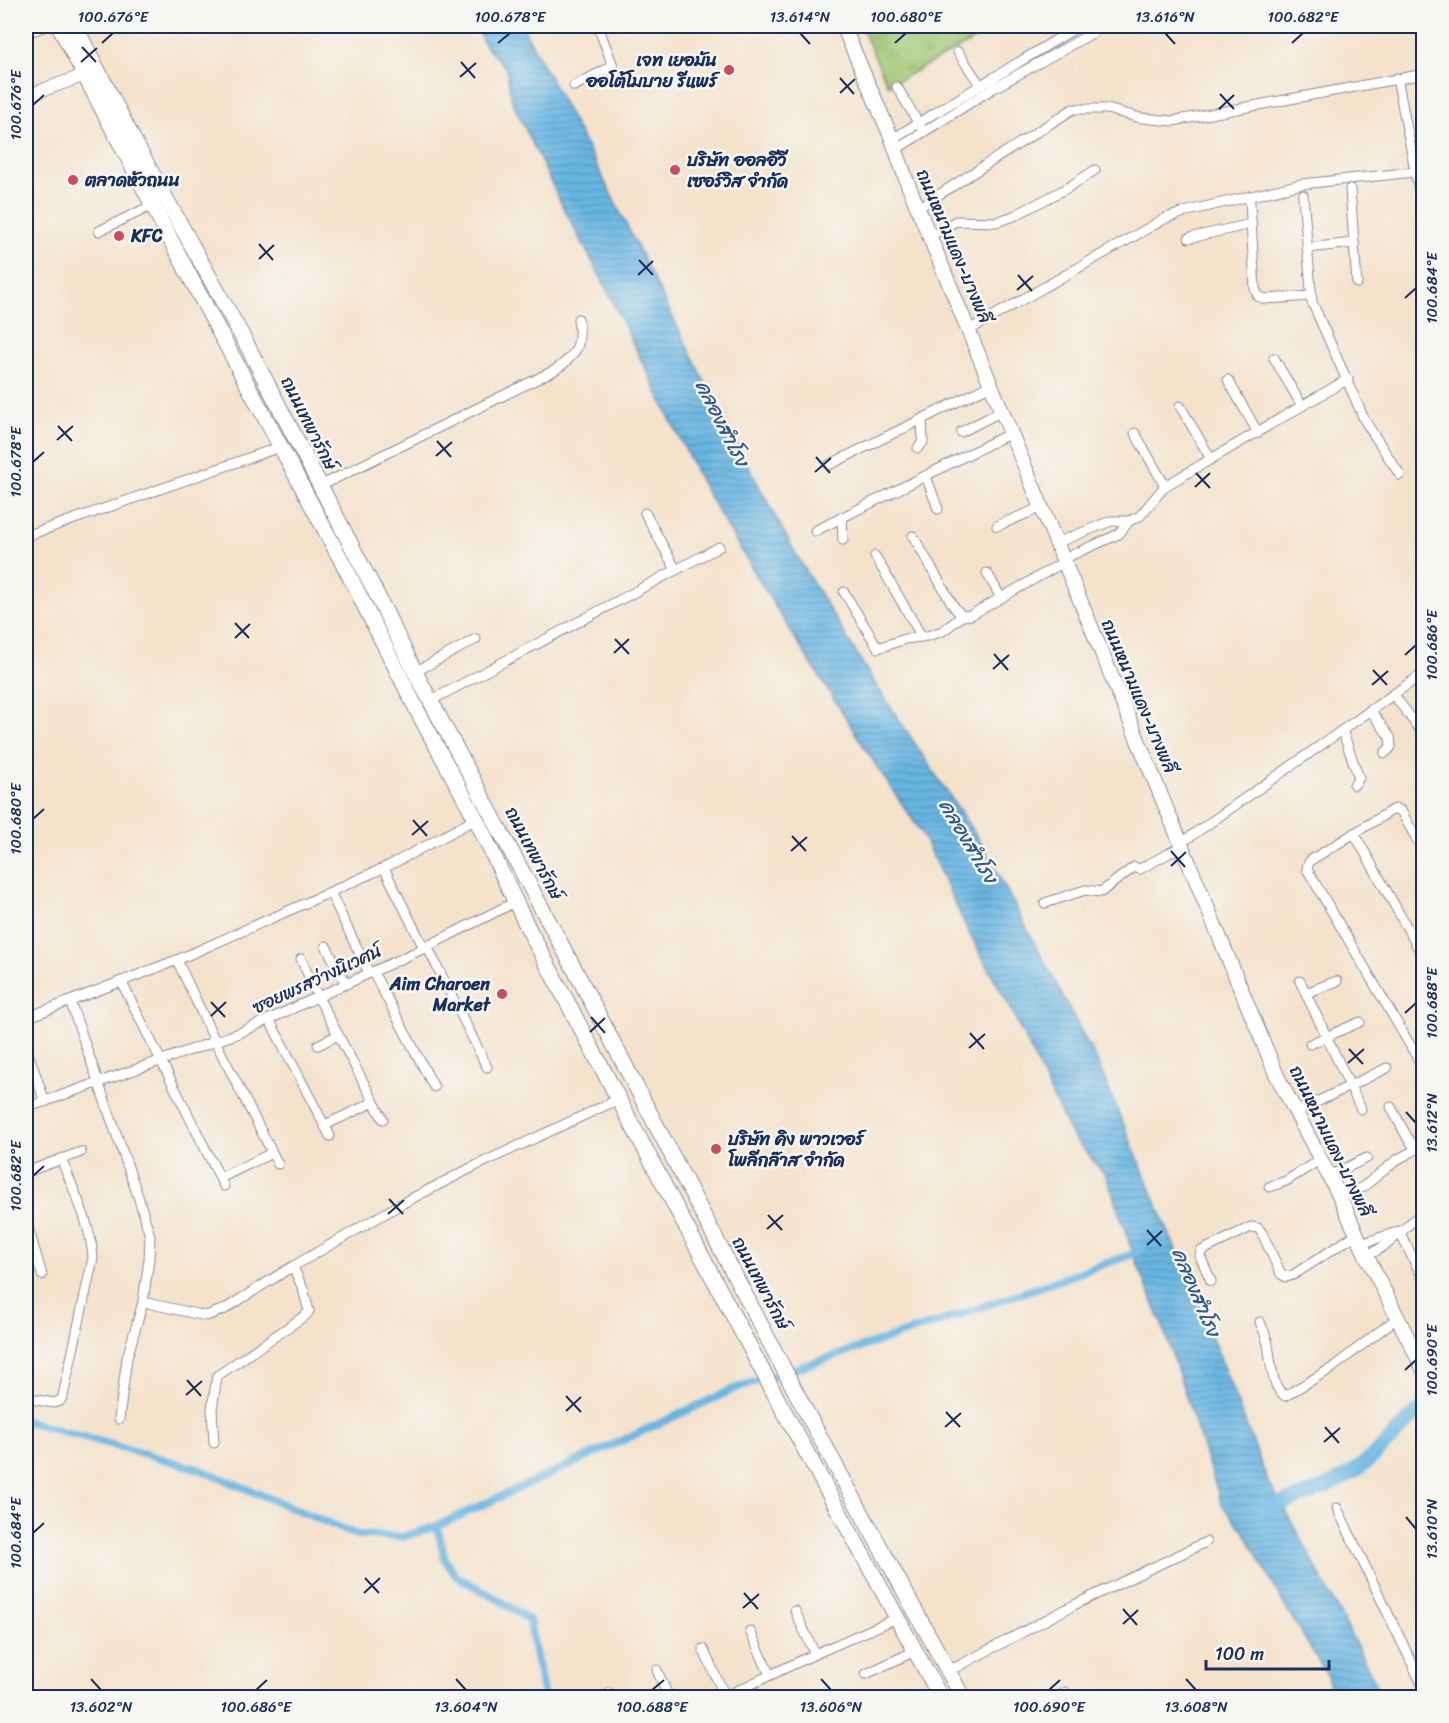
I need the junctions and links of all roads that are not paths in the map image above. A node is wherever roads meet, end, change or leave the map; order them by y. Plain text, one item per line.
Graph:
1 (46, 26) edge
2 (59, 26) edge
3 (75, 26) edge
4 (598, 26) edge
5 (843, 26) edge
6 (1079, 26) edge
7 (1105, 26) edge
8 (26, 33) edge
9 (958, 52) dead end
10 (1424, 74) edge
11 (85, 75) junction
12 (1397, 78) junction
13 (980, 85) junction
14 (574, 86) dead end
15 (897, 87) dead end
16 (26, 96) edge
17 (918, 123) junction
18 (924, 132) junction
19 (893, 144) junction
20 (1095, 170) dead end
21 (1414, 172) junction
22 (1350, 189) dead end
23 (1303, 195) dead end
24 (1250, 202) dead end
25 (153, 206) junction
26 (918, 208) junction
27 (1424, 216) edge
28 (1251, 224) junction
29 (99, 231) dead end
30 (929, 237) junction
31 (1190, 238) dead end
32 (1354, 243) junction
33 (1307, 248) junction
34 (212, 282) junction
35 (1357, 283) dead end
36 (197, 290) junction
37 (1311, 296) junction
38 (578, 320) dead end
39 (969, 330) junction
40 (1274, 358) dead end
41 (1348, 379) junction
42 (1228, 380) dead end
43 (991, 385) junction
44 (1180, 406) dead end
45 (1302, 406) junction
46 (1002, 411) junction
47 (922, 419) junction
48 (961, 432) dead end
49 (1011, 433) junction
50 (1135, 433) dead end
51 (1258, 433) junction
52 (280, 447) junction
53 (918, 448) dead end
54 (1211, 459) junction
55 (829, 465) dead end
56 (926, 476) junction
57 (1400, 476) dead end
58 (320, 486) junction
59 (1165, 486) junction
60 (1042, 507) junction
61 (938, 509) dead end
62 (645, 513) dead end
63 (842, 517) junction
64 (1129, 521) junction
65 (997, 526) dead end
66 (815, 531) dead end
67 (26, 536) edge
68 (913, 536) dead end
69 (843, 540) dead end
70 (1056, 543) junction
71 (719, 547) dead end
72 (875, 556) dead end
73 (1063, 560) junction
74 (676, 570) junction
75 (987, 573) dead end
76 (844, 592) dead end
77 (1001, 598) junction
78 (962, 616) junction
79 (922, 637) junction
80 (476, 639) dead end
81 (415, 672) junction
82 (1424, 673) edge
83 (1393, 694) junction
84 (430, 701) junction
85 (1370, 710) junction
86 (1341, 730) junction
87 (1424, 735) edge
88 (1385, 753) dead end
89 (1354, 785) dead end
90 (476, 819) junction
91 (1354, 833) junction
92 (1181, 844) junction
93 (1424, 852) edge
94 (384, 868) junction
95 (330, 892) junction
96 (515, 902) junction
97 (1046, 903) dead end
98 (326, 946) dead end
99 (426, 947) junction
100 (1424, 958) edge
101 (301, 959) dead end
102 (177, 960) junction
103 (371, 972) junction
104 (121, 981) junction
105 (1300, 981) dead end
106 (1337, 981) dead end
107 (346, 984) junction
108 (1306, 993) junction
109 (318, 997) junction
110 (70, 1001) junction
111 (26, 1018) edge
112 (269, 1019) junction
113 (1360, 1022) dead end
114 (338, 1035) junction
115 (1327, 1038) junction
116 (215, 1041) junction
117 (1310, 1044) dead end
118 (318, 1045) dead end
119 (26, 1047) edge
120 (162, 1060) junction
121 (487, 1067) dead end
122 (1387, 1068) dead end
123 (1424, 1069) edge
124 (97, 1083) junction
125 (1350, 1086) junction
126 (434, 1087) dead end
127 (619, 1099) junction
128 (45, 1102) junction
129 (374, 1102) junction
130 (1391, 1107) dead end
131 (26, 1108) edge
132 (1361, 1109) dead end
133 (1296, 1112) junction
134 (383, 1119) dead end
135 (325, 1125) junction
136 (330, 1136) dead end
137 (1420, 1148) edge
138 (81, 1152) dead end
139 (272, 1153) junction
140 (1367, 1158) dead end
141 (61, 1159) junction
142 (1321, 1159) junction
143 (278, 1164) dead end
144 (26, 1172) edge
145 (1329, 1176) junction
146 (1269, 1187) dead end
147 (1340, 1197) junction
148 (1424, 1211) edge
149 (26, 1220) edge
150 (1399, 1231) junction
151 (1361, 1244) junction
152 (293, 1267) junction
153 (42, 1275) dead end
154 (1424, 1280) edge
155 (1211, 1281) dead end
156 (143, 1302) junction
157 (1397, 1318) junction
158 (1260, 1322) dead end
159 (1424, 1370) edge
160 (26, 1398) edge
161 (119, 1419) dead end
162 (214, 1443) dead end
163 (1337, 1508) dead end
164 (1206, 1542) dead end
165 (795, 1611) dead end
166 (897, 1618) junction
167 (750, 1631) dead end
168 (703, 1649) dead end
169 (915, 1651) junction
170 (815, 1654) junction
171 (657, 1670) dead end
172 (949, 1671) junction
173 (866, 1674) dead end
174 (770, 1675) junction
175 (1424, 1688) edge
176 (1066, 1692) dead end
177 (724, 1697) edge
178 (669, 1698) edge
179 (940, 1698) edge
180 (963, 1698) edge
181 (1056, 1698) edge

1 - 8 street
2 - 11 main road, ถนนเทพารักษ์
3 - 34 main road, ถนนเทพารักษ์
4 - 14 street
5 - 19 main road, ถนนหนามแดง-บางพลี
6 - 13 street
7 - 18 street
9 - 13 street
10 - 12 street
11 - 16 street
11 - 25 main road, ถนนเทพารักษ์
12 - 21 street
12 - 26 street
13 - 17 street
15 - 17 street
17 - 18 street
17 - 19 street
18 - 19 street
19 - 26 main road, ถนนหนามแดง-บางพลี
20 - 30 street
21 - 27 street
21 - 39 street
22 - 32 street
23 - 33 street
24 - 28 street
25 - 29 street
25 - 36 main road, ถนนเทพารักษ์
26 - 30 main road, ถนนหนามแดง-บางพลี
28 - 31 street
28 - 37 street
30 - 39 main road, ถนนหนามแดง-บางพลี
32 - 33 street
32 - 35 street
33 - 37 street
34 - 36 main road
34 - 58 main road, ถนนเทพารักษ์
36 - 52 main road, ถนนเทพารักษ์
37 - 41 street
38 - 58 street
39 - 43 main road, ถนนหนามแดง-บางพลี
40 - 45 street
41 - 45 street
41 - 57 street
42 - 51 street
43 - 46 main road, ถนนหนามแดง-บางพลี
43 - 47 street
44 - 54 street
45 - 51 street
46 - 48 street
46 - 49 main road, ถนนหนามแดง-บางพลี
47 - 53 street
47 - 55 street
49 - 56 street
49 - 60 main road, ถนนหนามแดง-บางพลี
50 - 59 street
51 - 54 street
52 - 67 street
52 - 90 main road, ถนนเทพารักษ์
54 - 59 street
56 - 61 street
56 - 63 street
58 - 81 main road, ถนนเทพารักษ์
59 - 64 street
60 - 65 street
60 - 70 main road, ถนนหนามแดง-บางพลี
62 - 74 street
63 - 66 street
63 - 69 street
64 - 70 street
64 - 73 street
68 - 78 street
70 - 73 main road, ถนนหนามแดง-บางพลี
71 - 74 street
72 - 79 street
73 - 77 street
73 - 92 main road, ถนนหนามแดง-บางพลี
74 - 84 street
75 - 77 street
76 - 79 street
77 - 78 street
78 - 79 street
80 - 81 street
81 - 84 main road, ถนนเทพารักษ์
82 - 83 street
83 - 85 street
83 - 87 street
84 - 172 main road, ถนนเทพารักษ์
85 - 86 street
85 - 88 street
86 - 89 street
86 - 92 street
90 - 94 street
90 - 96 main road, ถนนเทพารักษ์
91 - 93 street
91 - 100 street
91 - 123 street
92 - 97 street
92 - 133 main road, ถนนหนามแดง-บางพลี
94 - 95 street
94 - 99 street
95 - 102 street
95 - 103 street
96 - 99 street, ซอยพรสว่างนิเวศน์
96 - 127 main road, ถนนเทพารักษ์
98 - 107 street
99 - 103 street, ซอยพรสว่างนิเวศน์
99 - 121 street
101 - 109 street
102 - 104 street
102 - 116 street
103 - 107 street, ซอยพรสว่างนิเวศน์
103 - 126 street
104 - 110 street
104 - 120 street
105 - 108 street
106 - 108 street
107 - 109 street, ซอยพรสว่างนิเวศน์
108 - 115 street
109 - 112 street, ซอยพรสว่างนิเวศน์
109 - 114 street
110 - 111 street
110 - 124 street
112 - 116 street, ซอยพรสว่างนิเวศน์
112 - 135 street
113 - 115 street
114 - 118 street
114 - 129 street
115 - 117 street
115 - 125 street
116 - 120 street, ซอยพรสว่างนิเวศน์
116 - 139 street
119 - 128 street
120 - 124 street, ซอยพรสว่างนิเวศน์
120 - 139 street
122 - 125 street
124 - 128 street, ซอยพรสว่างนิเวศน์
124 - 156 street
125 - 132 street
125 - 133 street
127 - 152 street
127 - 166 main road, ถนนเทพารักษ์
128 - 131 street, ซอยพรสว่างนิเวศน์
129 - 134 street
129 - 135 street
130 - 137 street
133 - 142 main road, ถนนหนามแดง-บางพลี
135 - 136 street
137 - 147 street
138 - 141 street
139 - 143 street
140 - 145 street
141 - 144 street
141 - 160 street
142 - 145 main road, ถนนหนามแดง-บางพลี
142 - 146 street
145 - 147 main road, ถนนหนามแดง-บางพลี
147 - 151 main road, ถนนหนามแดง-บางพลี
148 - 150 street
149 - 153 street
150 - 151 street
150 - 154 street
151 - 155 street
151 - 157 main road, ถนนหนามแดง-บางพลี
152 - 156 street
152 - 162 street
156 - 161 street
157 - 158 street
157 - 159 main road, ถนนหนามแดง-บางพลี
163 - 175 street
164 - 172 street
165 - 170 street
166 - 169 main road, ถนนเทพารักษ์
166 - 170 street
167 - 174 street
168 - 177 street
169 - 173 street
169 - 179 main road, ถนนเทพารักษ์
170 - 174 street
171 - 178 street
172 - 180 main road, ถนนเทพารักษ์
174 - 177 street
176 - 181 street

